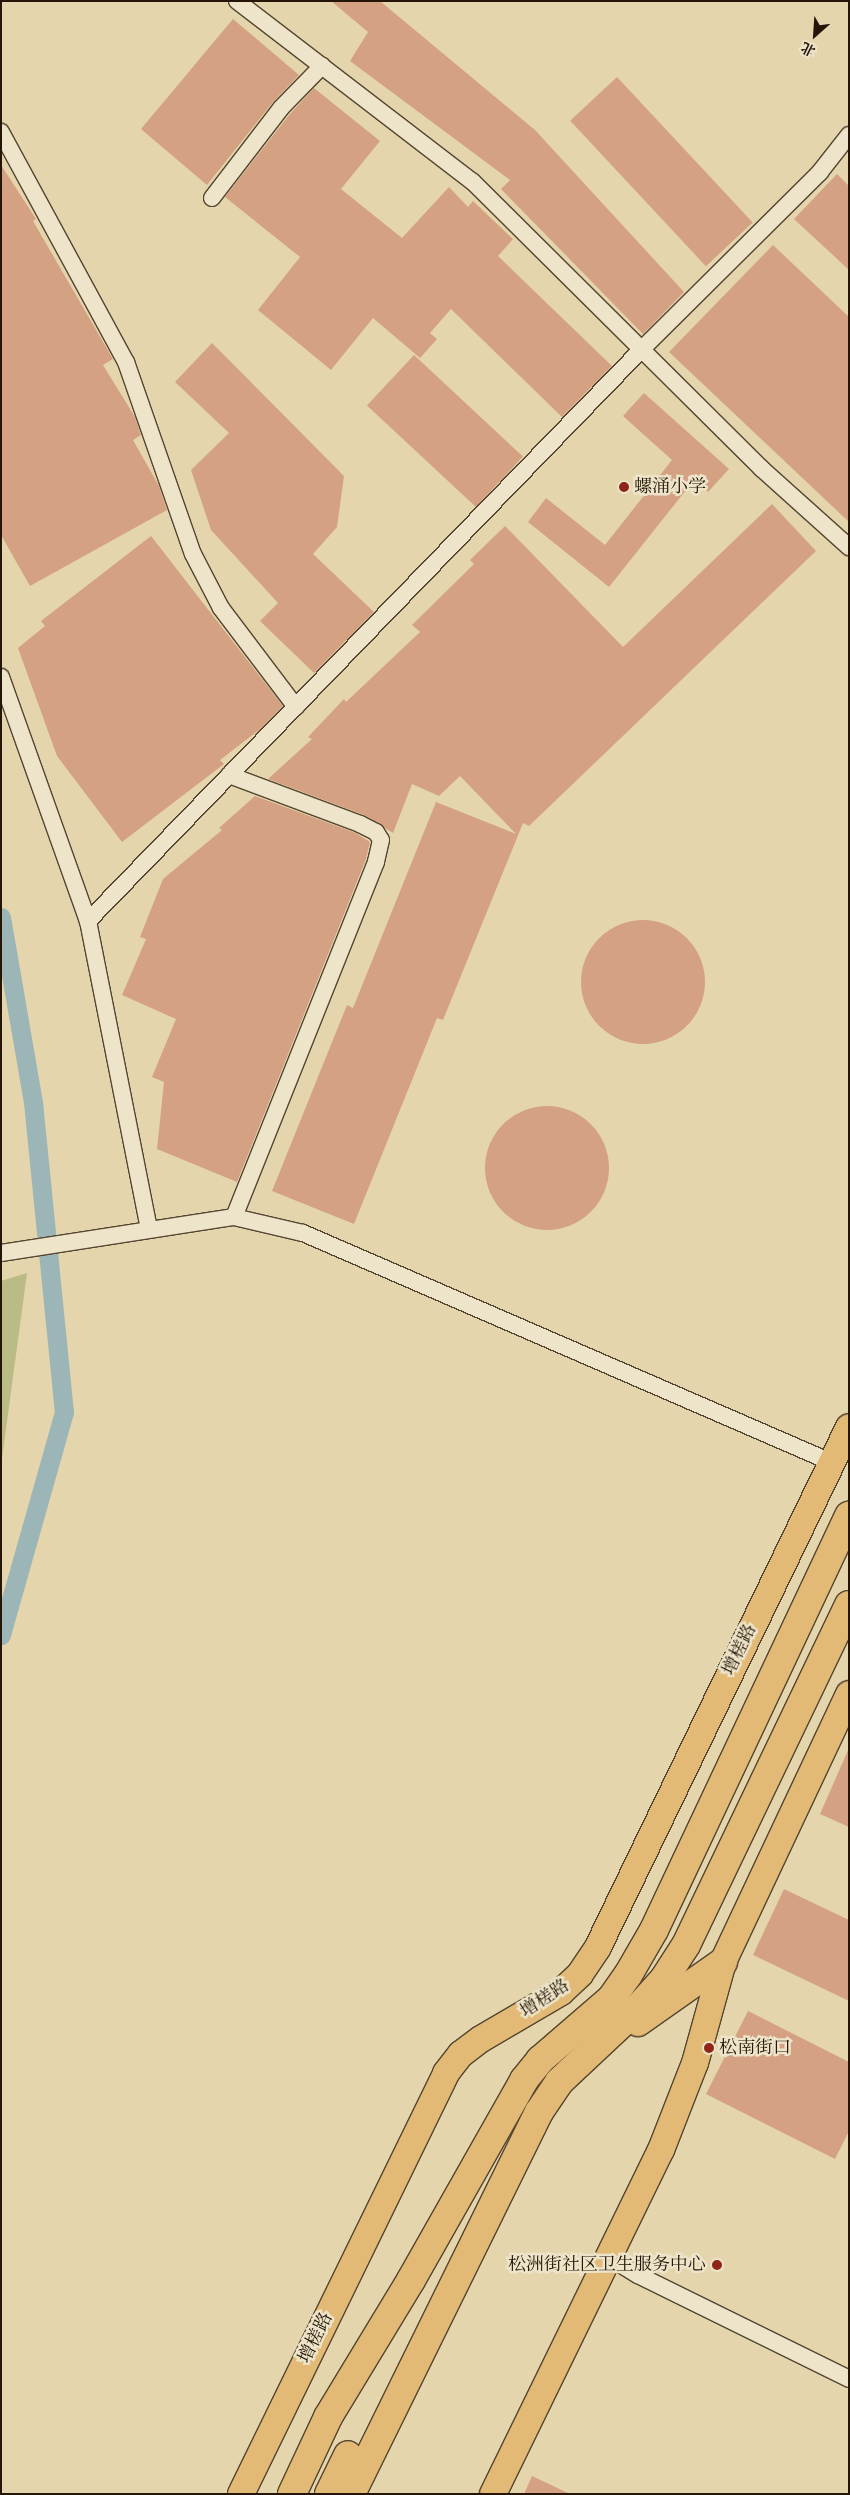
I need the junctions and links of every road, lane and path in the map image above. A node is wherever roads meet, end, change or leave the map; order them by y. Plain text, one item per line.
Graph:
1 (237, 1) edge
2 (322, 66) junction
3 (1, 132) edge
4 (849, 135) edge
5 (212, 198) dead end
6 (642, 349) junction
7 (849, 547) edge
8 (1, 677) edge
9 (296, 706) junction
10 (229, 775) junction
11 (88, 921) junction
12 (234, 1217) junction
13 (148, 1228) junction
14 (1, 1253) edge
15 (849, 1427) edge
16 (831, 1462) junction
17 (849, 1516) edge
18 (849, 1605) edge
19 (849, 1694) edge
20 (723, 1962) junction
21 (592, 2051) junction
22 (540, 2060) junction
23 (607, 2256) junction
24 (849, 2379) edge
25 (313, 2449) junction
26 (241, 2494) edge
27 (276, 2494) edge
28 (292, 2494) edge
29 (329, 2494) edge
30 (351, 2494) edge
31 (493, 2494) edge

1 - 2 street
2 - 5 street
2 - 6 street
3 - 9 street
4 - 6 street
6 - 7 street
6 - 9 street
8 - 11 street
9 - 10 street
10 - 11 street
10 - 12 street
11 - 13 street
12 - 13 street
12 - 16 street
13 - 14 street
15 - 16 main road, 增槎路
16 - 26 main road, 增槎路
17 - 22 highway
18 - 21 highway
19 - 20 main road
20 - 21 highway
20 - 23 main road
21 - 30 highway
22 - 25 highway
22 - 29 highway
23 - 24 street
23 - 31 main road
25 - 27 highway
25 - 28 highway

